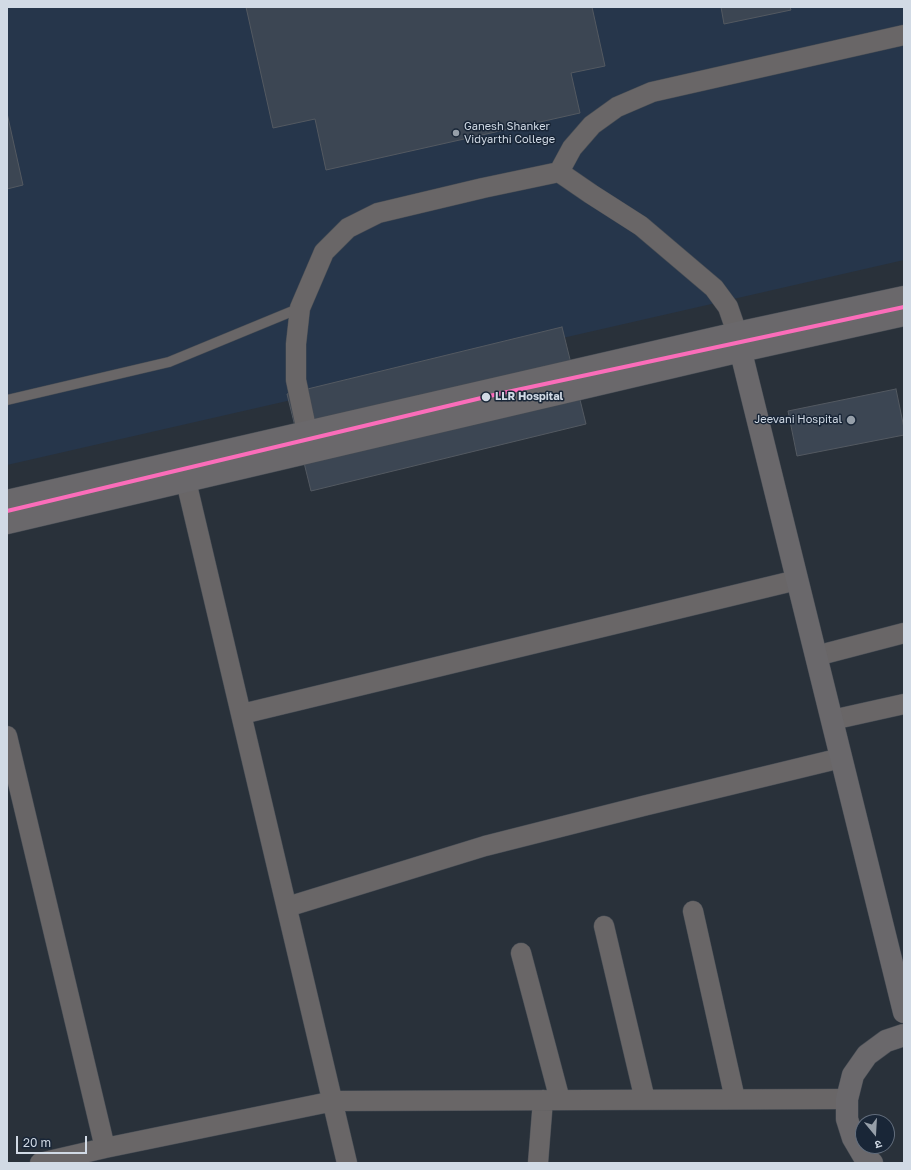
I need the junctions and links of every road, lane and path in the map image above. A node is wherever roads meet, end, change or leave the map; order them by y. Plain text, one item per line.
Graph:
1 (904, 35) edge
2 (560, 172) junction
3 (904, 297) edge
4 (300, 308) junction
5 (904, 316) edge
6 (739, 342) junction
7 (7, 400) edge
8 (307, 432) junction
9 (186, 481) junction
10 (43, 492) junction
11 (7, 501) edge
12 (50, 513) junction
13 (7, 523) edge
14 (797, 580) junction
15 (904, 633) edge
16 (816, 656) junction
17 (904, 704) edge
18 (242, 714) junction
19 (832, 720) junction
20 (7, 736) edge
21 (842, 758) junction
22 (288, 907) junction
23 (693, 911) dead end
24 (604, 926) dead end
25 (521, 953) dead end
26 (904, 1012) edge
27 (904, 1035) edge
28 (735, 1099) junction
29 (847, 1099) junction
30 (552, 1100) junction
31 (645, 1100) junction
32 (334, 1101) junction
33 (105, 1148) junction
34 (40, 1163) edge
35 (347, 1163) edge
36 (538, 1163) edge
37 (872, 1163) edge

1 - 2 street
2 - 4 street
2 - 6 street
3 - 6 main road
4 - 7 lane
4 - 8 street
5 - 6 main road
6 - 8 main road
6 - 9 main road
6 - 14 main road
8 - 10 main road
9 - 12 main road
9 - 18 street
10 - 11 main road
10 - 12 main road
12 - 13 main road
14 - 16 main road
14 - 18 street
15 - 16 street
16 - 19 main road
17 - 19 street
18 - 22 street
19 - 21 main road
20 - 33 street
21 - 22 street
21 - 26 main road
22 - 32 street
23 - 28 street
24 - 31 street
25 - 30 street
27 - 29 main road
28 - 29 street
28 - 31 street
29 - 37 main road
30 - 31 street
30 - 32 street
30 - 36 street
32 - 33 street
32 - 35 street
33 - 34 street

